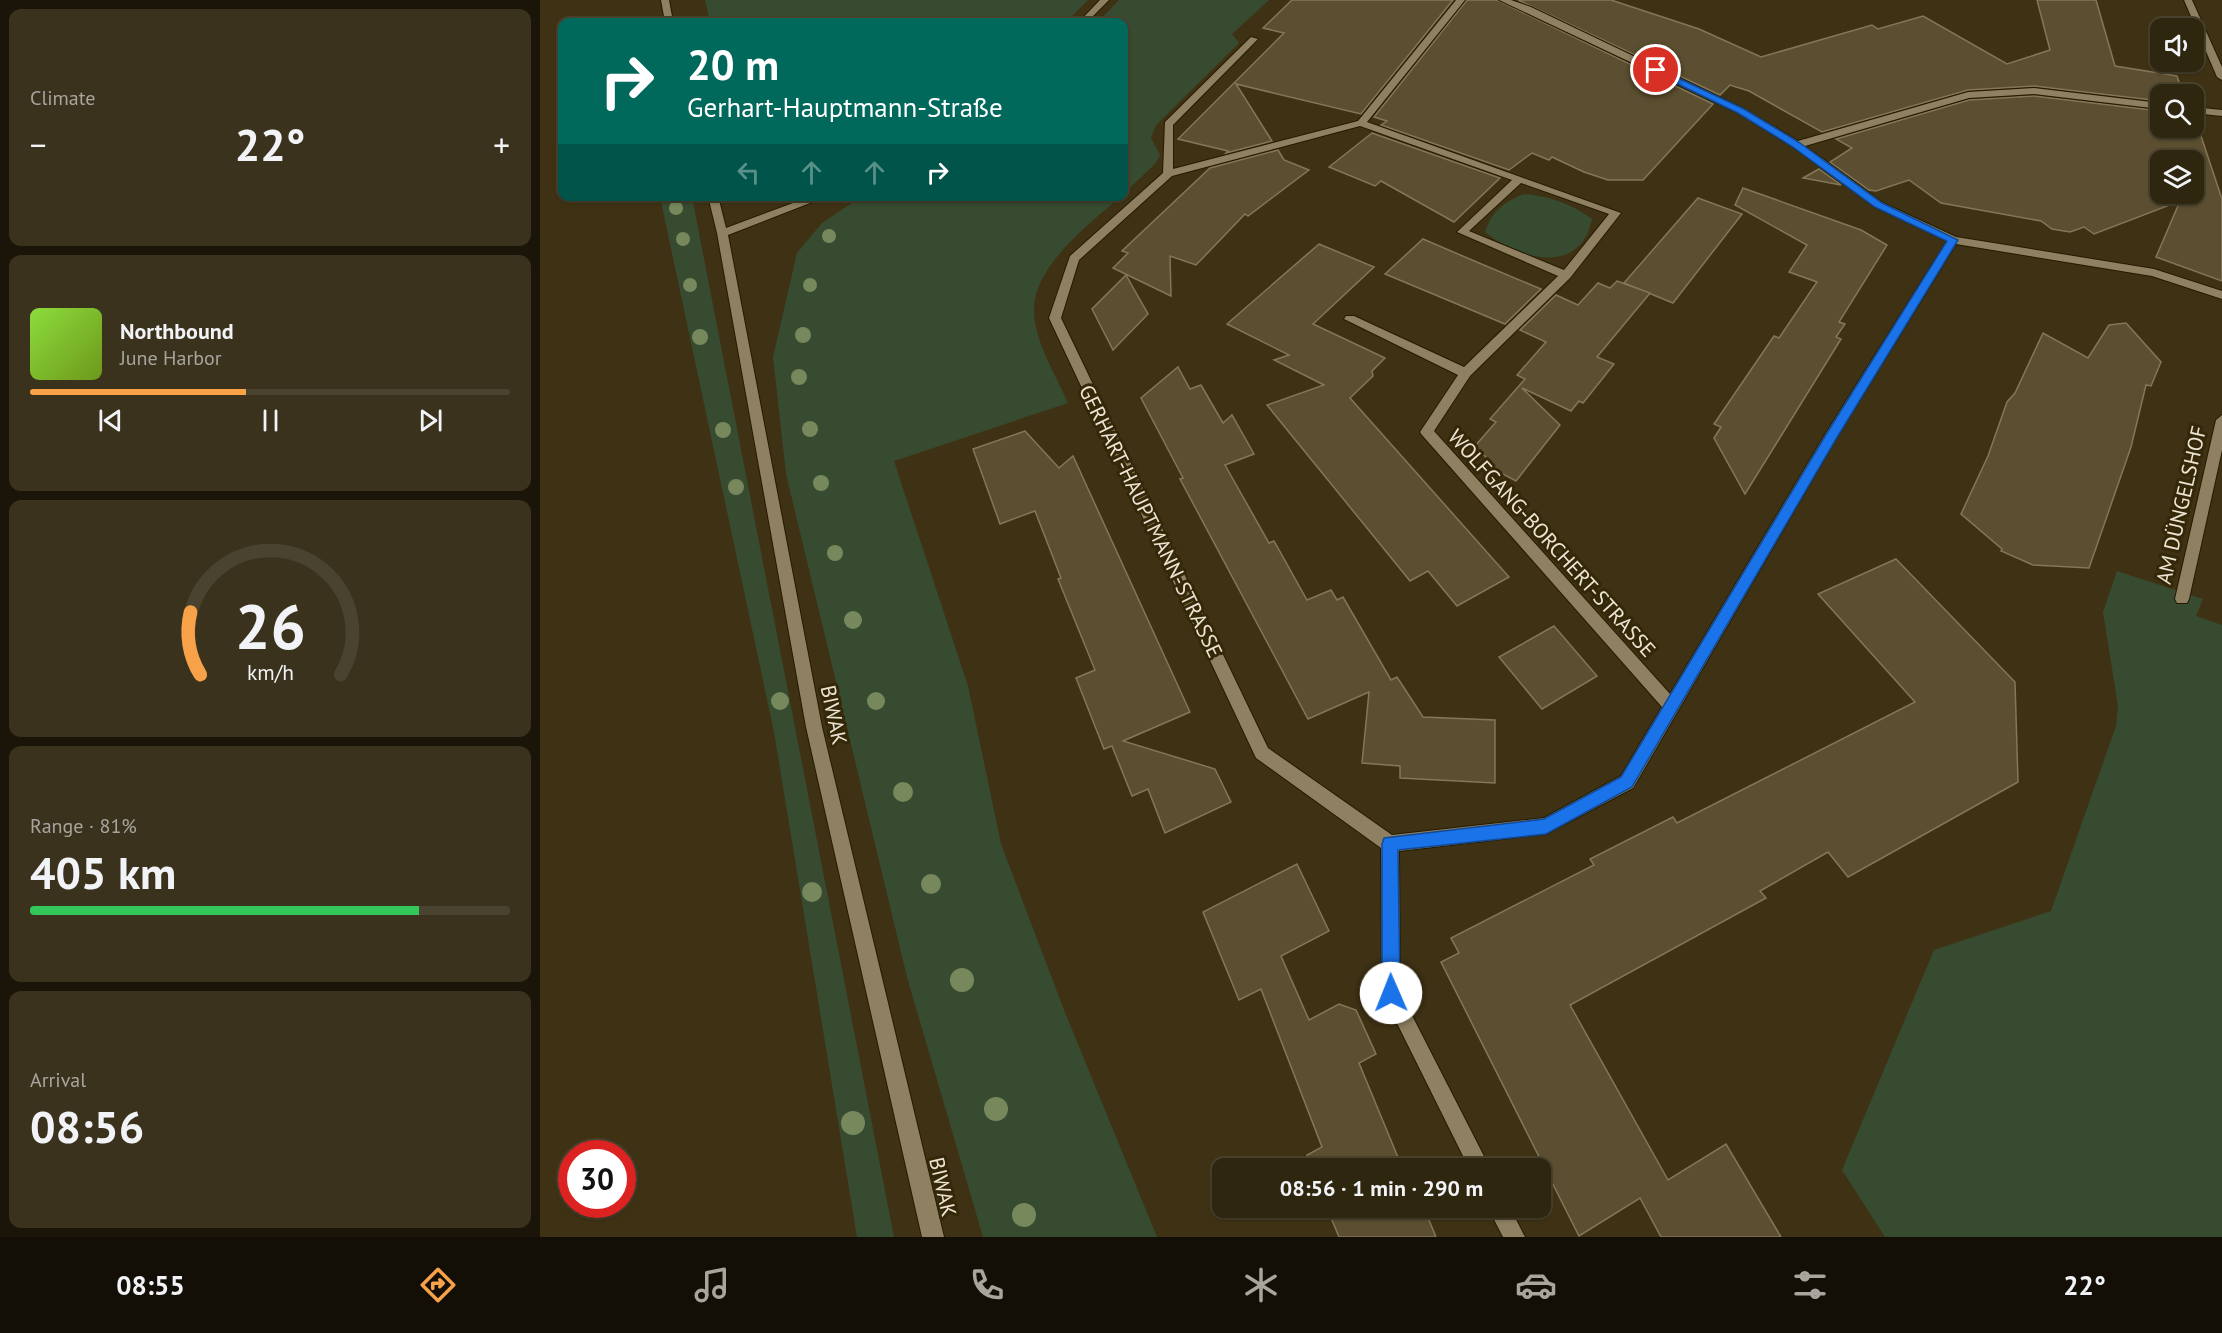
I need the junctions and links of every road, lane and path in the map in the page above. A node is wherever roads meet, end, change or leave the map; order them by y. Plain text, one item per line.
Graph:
1 (665, 0) edge
2 (1106, 0) edge
3 (1461, 0) edge
4 (1503, 0) edge
5 (2188, 0) edge
6 (668, 18) edge
7 (1087, 18) edge
8 (1254, 39) dead end
9 (2222, 77) edge
10 (2150, 105) edge
11 (2204, 111) edge
12 (2222, 113) edge
13 (1361, 123) junction
14 (1797, 145) junction
15 (1168, 174) junction
16 (1519, 179) junction
17 (713, 201) edge
18 (809, 201) edge
19 (722, 233) junction
20 (1953, 240) junction
21 (1566, 275) junction
22 (2222, 295) edge
23 (1350, 319) dead end
24 (1466, 373) junction
25 (2222, 420) edge
26 (2182, 599) dead end
27 (1671, 706) junction
28 (1390, 844) junction
29 (1475, 1158) edge
30 (1504, 1218) edge
31 (933, 1237) edge
32 (1514, 1237) edge

1 - 6 street
2 - 7 street
3 - 13 street
4 - 14 street
5 - 9 street
8 - 15 street
10 - 14 street
11 - 12 street
13 - 15 street, GERHART-HAUPTMANN-STRASSE
13 - 16 street, WOLFGANG-BORCHERT-STRASSE
14 - 20 street
15 - 28 street, GERHART-HAUPTMANN-STRASSE
16 - 21 street, WOLFGANG-BORCHERT-STRASSE
16 - 21 street
17 - 19 street, BIWAK
18 - 19 street
19 - 31 street, BIWAK
20 - 22 street
20 - 27 street
21 - 24 street, WOLFGANG-BORCHERT-STRASSE
23 - 24 street
24 - 27 street, WOLFGANG-BORCHERT-STRASSE
25 - 26 street, AM DÜNGELSHOF
27 - 28 street
28 - 29 street
30 - 32 street

